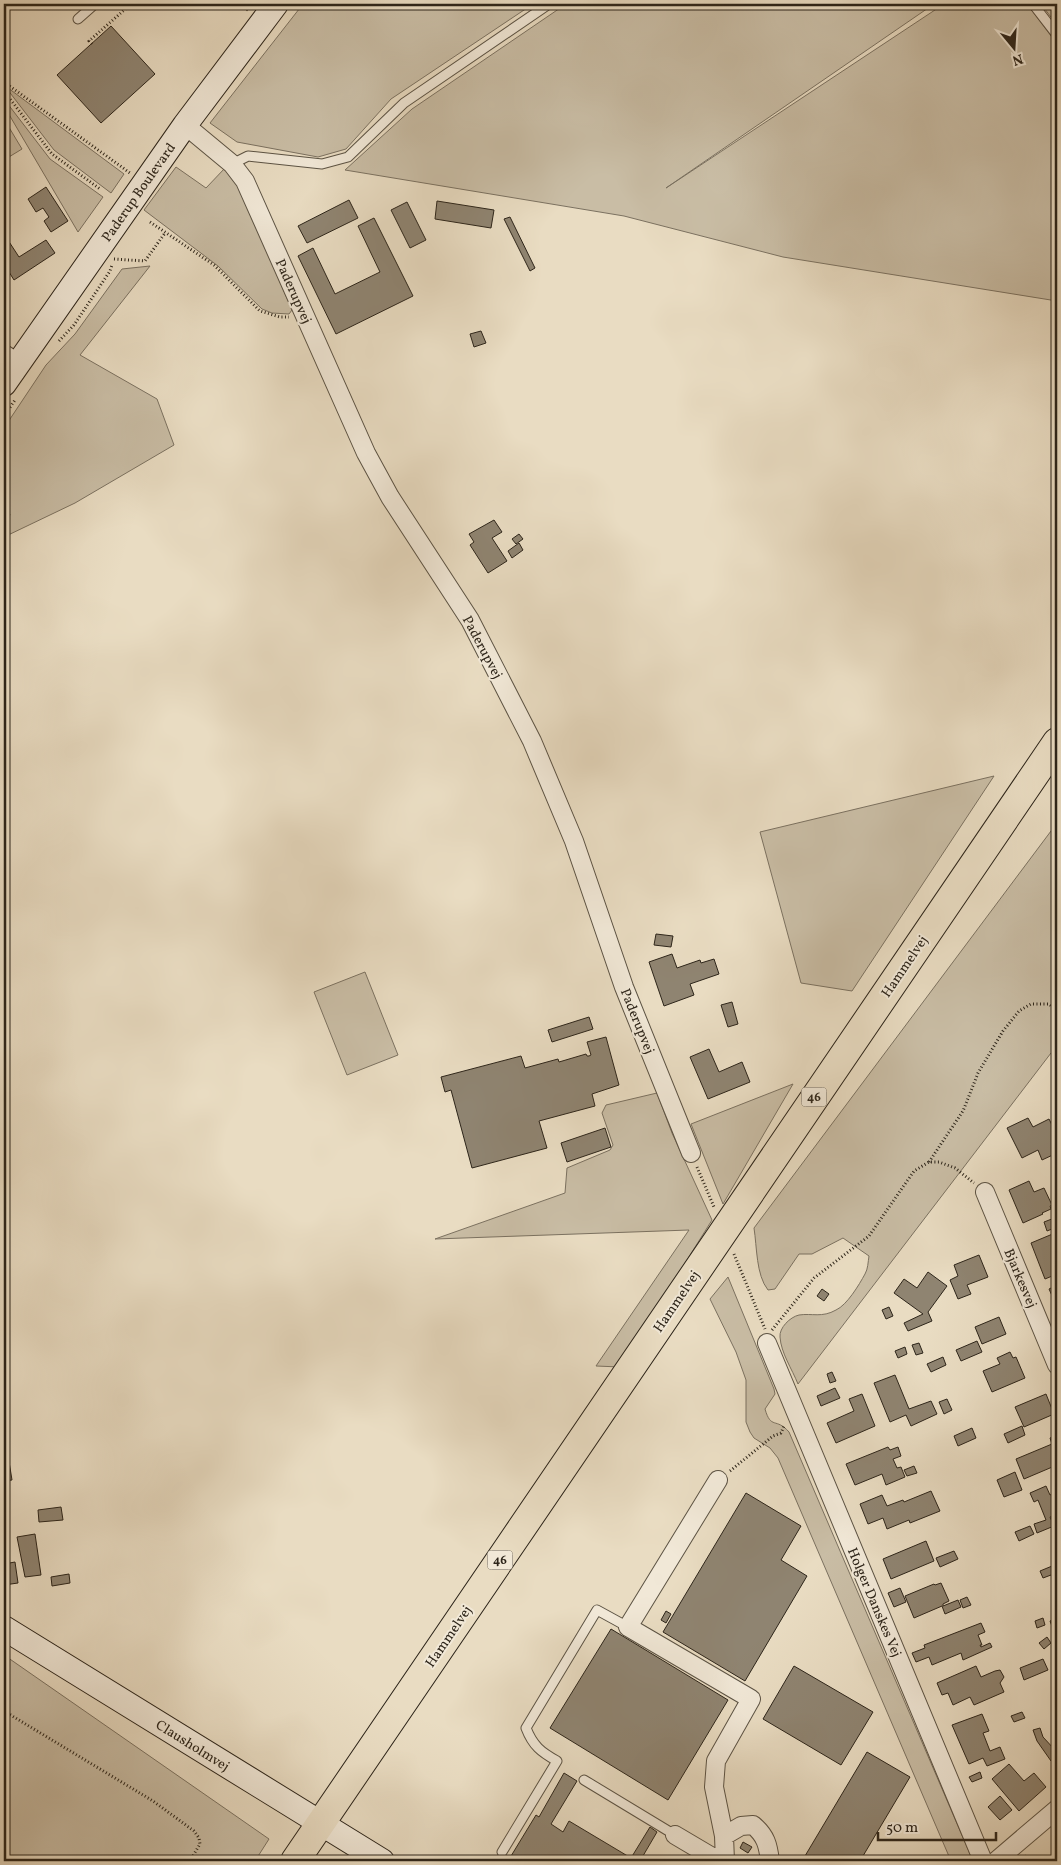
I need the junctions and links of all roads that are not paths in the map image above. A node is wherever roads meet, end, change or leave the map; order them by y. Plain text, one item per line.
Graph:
1 (95, 4) edge
2 (276, 4) edge
3 (549, 4) edge
4 (1033, 4) edge
5 (78, 19) dead end
6 (1057, 35) edge
7 (185, 125) junction
8 (232, 164) junction
9 (11, 359) edge
10 (4, 384) edge
11 (1057, 742) edge
12 (691, 1153) road end
13 (985, 1192) road end
14 (767, 1340) road end
15 (1057, 1365) edge
16 (718, 1480) road end
17 (628, 1627) junction
18 (4, 1628) edge
19 (584, 1780) dead end
20 (1057, 1809) edge
21 (321, 1824) junction
22 (675, 1834) joint
23 (724, 1836) junction
24 (502, 1852) dead end
25 (295, 1861) edge
26 (382, 1861) edge
27 (719, 1861) edge
28 (725, 1861) edge
29 (770, 1861) edge
30 (983, 1861) edge
31 (996, 1861) edge

1 - 5 lane
2 - 7 street, Paderup Boulevard
3 - 8 lane
4 - 6 lane
7 - 8 street, Paderupvej
7 - 9 street, Paderup Boulevard
8 - 12 street, Paderupvej
9 - 10 street, Paderup Boulevard
11 - 21 highway, Hammelvej / 46
13 - 15 street, Bjarkesvej
14 - 30 street, Holger Danskes Vej
16 - 17 street
17 - 23 street
17 - 24 lane
18 - 21 street, Clausholmvej
19 - 22 lane
20 - 31 street
21 - 25 highway, Hammelvej / 46
21 - 26 street, Clausholmvej
22 - 27 street
23 - 28 street
23 - 29 street

